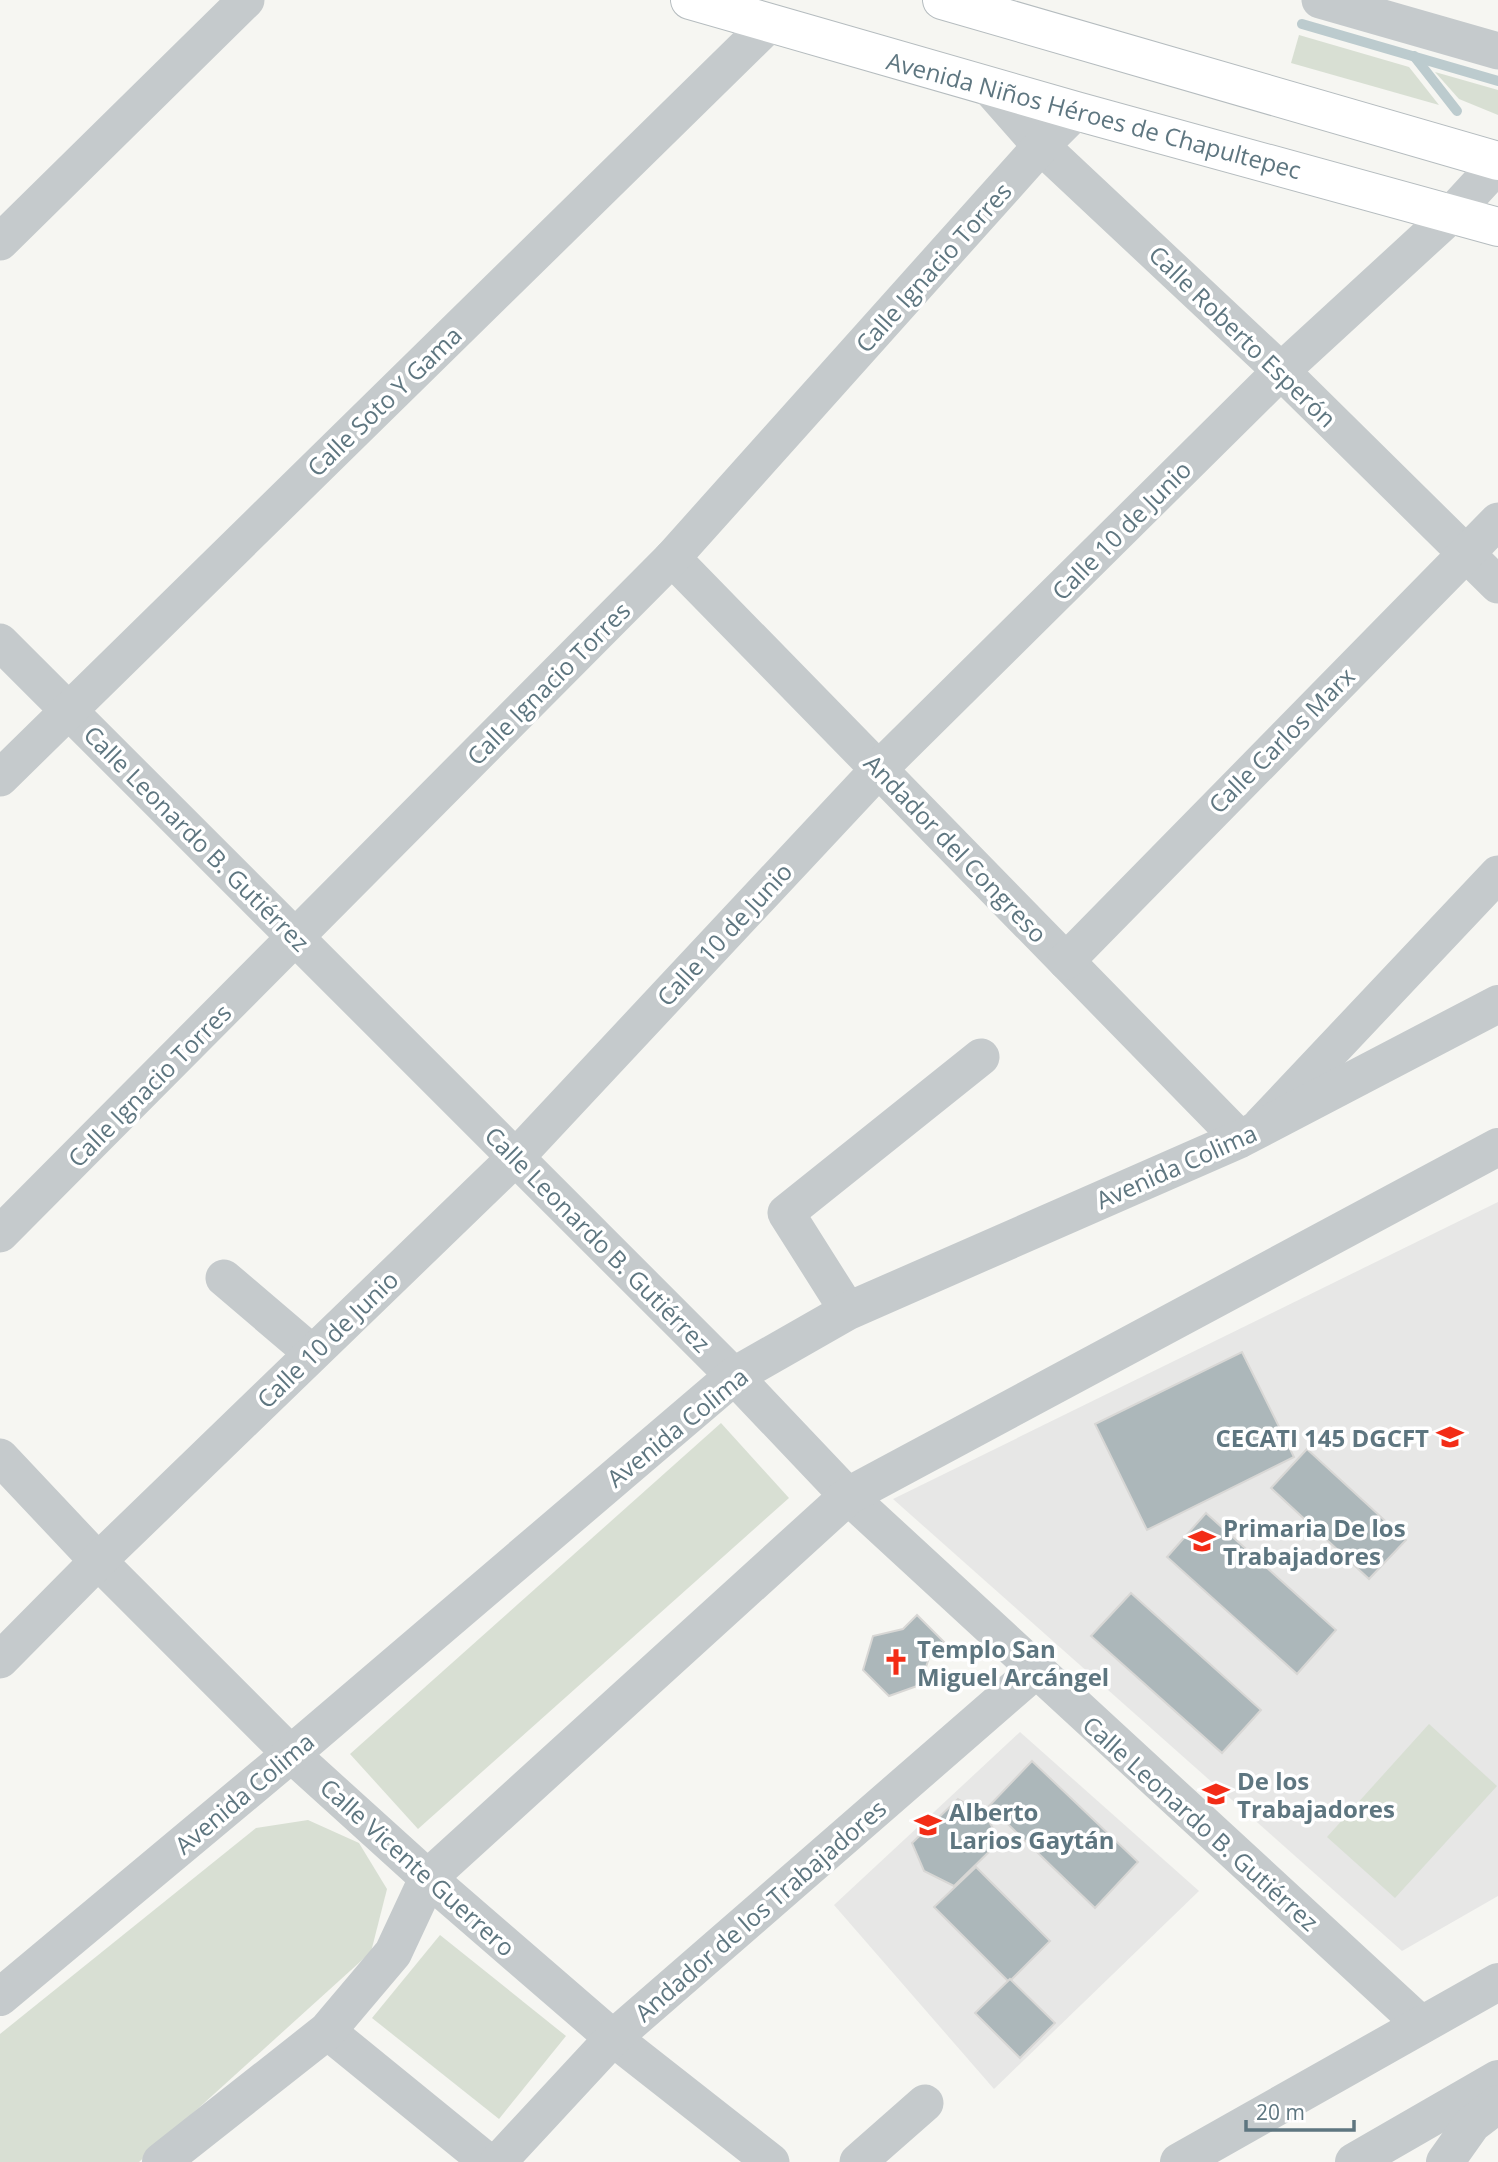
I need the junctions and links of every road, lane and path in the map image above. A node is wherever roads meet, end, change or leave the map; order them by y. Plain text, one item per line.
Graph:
1 (246, 0) edge
2 (690, 0) edge
3 (942, 0) edge
4 (1320, 0) edge
5 (769, 24) junction
6 (1498, 51) edge
7 (989, 87) junction
8 (1076, 111) junction
9 (1041, 146) junction
10 (1498, 162) edge
11 (1452, 214) junction
12 (1498, 227) edge
13 (0, 242) edge
14 (1281, 371) junction
15 (1498, 521) edge
16 (1466, 552) junction
17 (672, 558) junction
18 (1498, 585) edge
19 (0, 642) edge
20 (69, 710) junction
21 (879, 769) junction
22 (0, 778) edge
23 (1498, 874) edge
24 (295, 938) junction
25 (1066, 961) junction
26 (1498, 1004) edge
27 (981, 1057) dead end
28 (1247, 1135) junction
29 (1498, 1147) edge
30 (516, 1157) junction
31 (0, 1234) edge
32 (224, 1278) dead end
33 (848, 1311) junction
34 (312, 1353) junction
35 (734, 1376) junction
36 (0, 1457) edge
37 (848, 1496) junction
38 (98, 1561) junction
39 (0, 1660) edge
40 (1035, 1671) junction
41 (291, 1754) junction
42 (428, 1878) junction
43 (1498, 1982) edge
44 (0, 1997) edge
45 (1422, 2025) junction
46 (327, 2031) junction
47 (613, 2038) junction
48 (1498, 2079) edge
49 (925, 2104) dead end
50 (1498, 2104) edge
51 (161, 2162) edge
52 (488, 2162) edge
53 (498, 2162) edge
54 (771, 2162) edge
55 (858, 2162) edge
56 (1179, 2162) edge
57 (1354, 2162) edge
58 (1446, 2162) edge

1 - 13 street
2 - 5 main road, Avenida Niños Héroes de Chapultepec
3 - 10 main road
4 - 6 street
5 - 7 main road, Avenida Niños Héroes de Chapultepec
5 - 20 street, Calle Soto Y Gama
7 - 8 main road, Avenida Niños Héroes de Chapultepec
7 - 9 street, Calle Roberto Esperón
8 - 9 street, Calle Ignacio Torres
8 - 11 main road, Avenida Niños Héroes de Chapultepec
9 - 14 street, Calle Roberto Esperón
9 - 17 street, Calle Ignacio Torres
10 - 11 street
11 - 12 main road, Avenida Niños Héroes de Chapultepec
11 - 14 street, Calle 10 de Junio
14 - 16 street, Calle Roberto Esperón
14 - 21 street, Calle 10 de Junio
15 - 16 street, Calle Carlos Marx
16 - 18 street, Calle Roberto Esperón
16 - 25 street, Calle Carlos Marx
17 - 21 street, Andador del Congreso
17 - 24 street, Calle Ignacio Torres
19 - 20 street, Calle Leonardo B. Gutiérrez
20 - 22 street, Calle Soto Y Gama
20 - 24 street, Calle Leonardo B. Gutiérrez
21 - 25 street, Andador del Congreso
21 - 30 street, Calle 10 de Junio
23 - 28 street
24 - 30 street, Calle Leonardo B. Gutiérrez
24 - 31 street, Calle Ignacio Torres
25 - 28 street, Andador del Congreso
26 - 28 street, Avenida Colima
27 - 33 street
28 - 33 street, Avenida Colima
29 - 37 street
30 - 34 street, Calle 10 de Junio
30 - 35 street, Calle Leonardo B. Gutiérrez
32 - 34 street
33 - 35 street, Avenida Colima
34 - 38 street, Calle 10 de Junio
35 - 37 street, Calle Leonardo B. Gutiérrez
35 - 41 street, Avenida Colima
36 - 38 street, Calle Vicente Guerrero
37 - 40 street, Calle Leonardo B. Gutiérrez
37 - 42 street
38 - 39 street, Calle 10 de Junio
38 - 41 street, Calle Vicente Guerrero
40 - 45 street, Calle Leonardo B. Gutiérrez
40 - 47 street, Andador de los Trabajadores
41 - 42 street, Calle Vicente Guerrero
41 - 44 street, Avenida Colima
42 - 46 street
42 - 47 street, Calle Vicente Guerrero
43 - 45 street
45 - 56 street
46 - 51 street
46 - 52 street
47 - 53 street, Andador de los Trabajadores
47 - 54 street, Calle Vicente Guerrero
48 - 57 street
49 - 55 street
50 - 58 street

